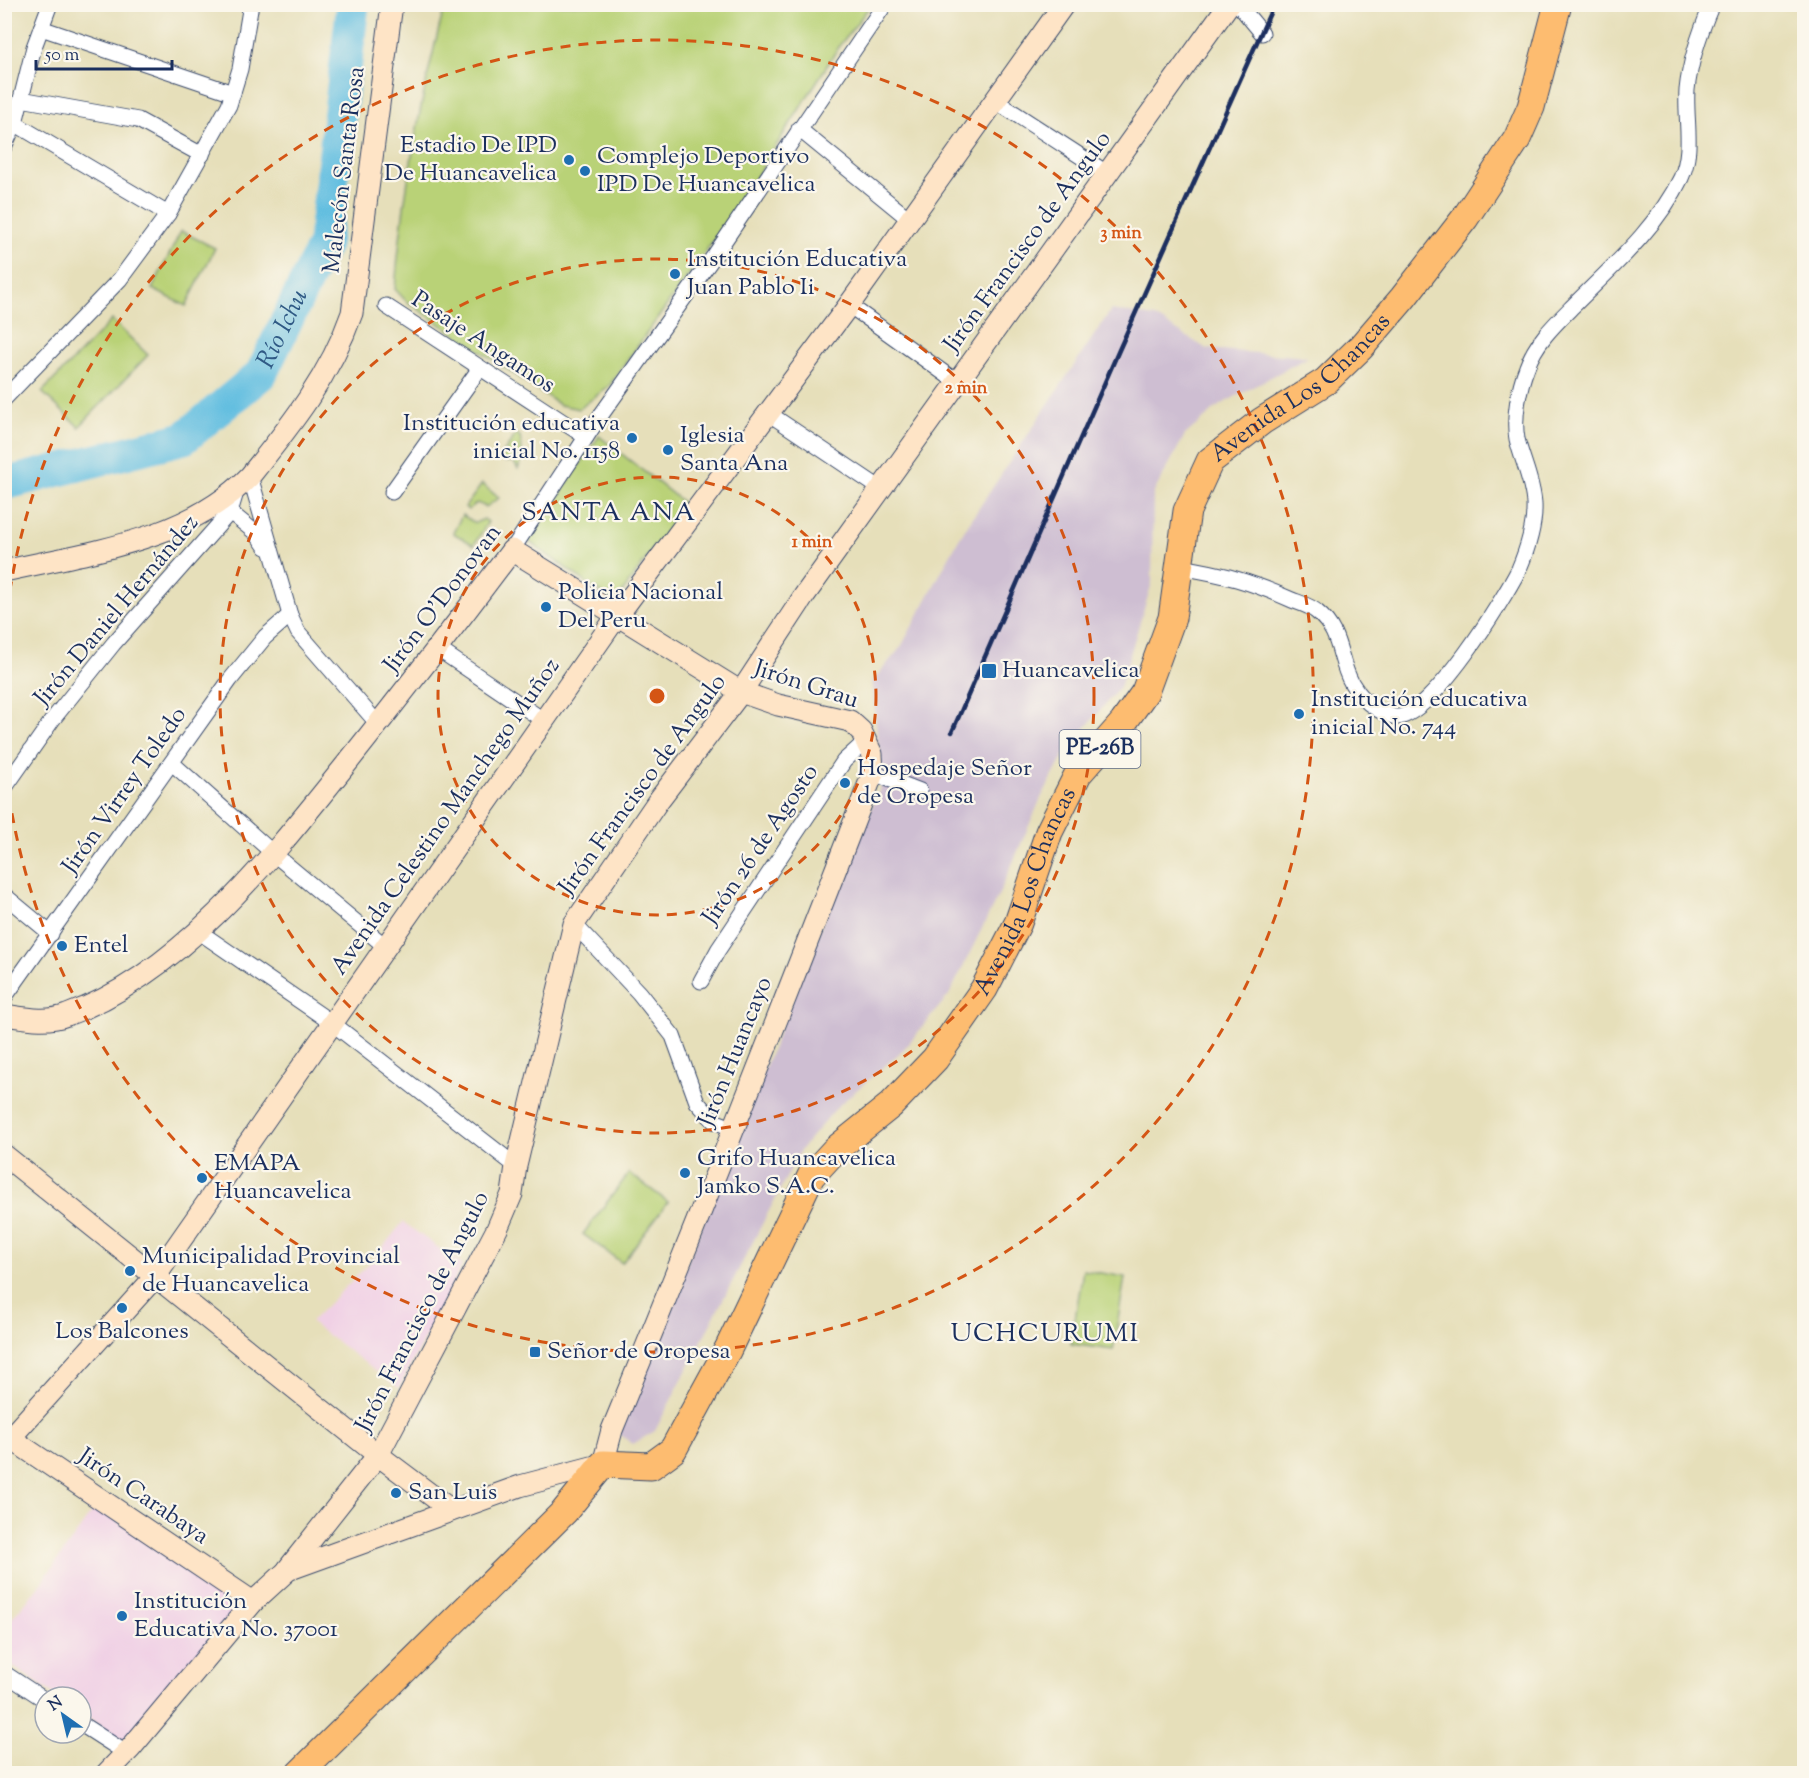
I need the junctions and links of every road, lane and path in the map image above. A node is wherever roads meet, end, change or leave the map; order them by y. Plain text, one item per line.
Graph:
1 (50, 4) edge
2 (251, 4) edge
3 (392, 4) edge
4 (885, 4) edge
5 (1064, 4) edge
6 (1229, 4) edge
7 (1238, 4) edge
8 (1558, 4) edge
9 (1712, 4) edge
10 (41, 28) junction
11 (1262, 33) dead end
12 (233, 93) junction
13 (21, 99) junction
14 (994, 100) junction
15 (10, 120) edge
16 (799, 129) junction
17 (4, 147) edge
18 (202, 155) junction
19 (1108, 174) junction
20 (168, 214) junction
21 (909, 219) junction
22 (849, 304) junction
23 (386, 306) dead end
24 (480, 368) junction
25 (958, 384) junction
26 (4, 399) edge
27 (768, 413) junction
28 (586, 437) junction
29 (243, 483) junction
30 (881, 489) junction
31 (392, 492) dead end
32 (230, 512) junction
33 (512, 550) junction
34 (272, 555) junction
35 (1180, 567) junction
36 (4, 571) edge
37 (290, 615) junction
38 (617, 616) junction
39 (438, 649) junction
40 (741, 692) junction
41 (543, 720) junction
42 (378, 724) junction
43 (866, 741) junction
44 (172, 763) junction
45 (873, 773) junction
46 (4, 789) edge
47 (920, 791) dead end
48 (274, 854) junction
49 (4, 895) edge
50 (574, 924) junction
51 (198, 931) junction
52 (51, 934) junction
53 (386, 947) junction
54 (701, 981) dead end
55 (4, 998) edge
56 (4, 1015) edge
57 (332, 1023) junction
58 (732, 1128) junction
59 (4, 1155) edge
60 (516, 1166) junction
61 (155, 1277) junction
62 (6, 1438) edge
63 (378, 1455) junction
64 (603, 1464) junction
65 (451, 1510) junction
66 (288, 1570) junction
67 (253, 1602) junction
68 (4, 1673) edge
69 (33, 1692) edge
70 (93, 1732) edge
71 (126, 1754) junction
72 (106, 1773) edge
73 (299, 1773) edge

1 - 10 street
2 - 12 street
3 - 29 main road, Malecón Santa Rosa
4 - 16 street, Jirón O'Donovan
5 - 14 main road, Avenida Celestino Manchego Muñoz
6 - 19 main road, Jirón Francisco de Angulo
7 - 11 street
8 - 35 highway, Avenida Los Chancas / PE-26B
9 - 35 street
10 - 12 street
10 - 13 street
12 - 18 street
13 - 15 street
13 - 18 street
14 - 19 street
14 - 21 main road, Avenida Celestino Manchego Muñoz
15 - 17 street
15 - 20 street
16 - 21 street
16 - 28 street, Jirón O'Donovan
18 - 20 street
19 - 25 main road, Jirón Francisco de Angulo
20 - 26 street
21 - 22 main road, Avenida Celestino Manchego Muñoz
22 - 25 street
22 - 27 main road, Avenida Celestino Manchego Muñoz
23 - 24 street, Pasaje Angamos
24 - 28 street, Pasaje Angamos
24 - 31 street
25 - 30 main road, Jirón Francisco de Angulo
27 - 30 street
27 - 38 main road, Avenida Celestino Manchego Muñoz
28 - 33 street, Jirón O'Donovan
29 - 32 street, Jirón Daniel Hernández
29 - 34 street
29 - 36 main road, Malecón Santa Rosa
30 - 40 main road, Jirón Francisco de Angulo
32 - 34 street
32 - 46 street, Jirón Daniel Hernández
33 - 38 main road, Jirón Grau
33 - 39 main road, Jirón O'Donovan
34 - 37 street
35 - 64 highway, Avenida Los Chancas / PE-26B
37 - 42 street
37 - 44 street, Jirón Virrey Toledo
38 - 40 main road, Jirón Grau
38 - 41 main road, Avenida Celestino Manchego Muñoz
39 - 41 street
39 - 42 main road, Jirón O'Donovan
40 - 43 main road, Jirón Grau
40 - 50 main road, Jirón Francisco de Angulo
41 - 53 main road, Avenida Celestino Manchego Muñoz
42 - 48 main road, Jirón O'Donovan
43 - 45 main road
43 - 54 street, Jirón 26 de Agosto
44 - 48 street
44 - 52 street, Jirón Virrey Toledo
45 - 47 street
45 - 58 main road, Jirón Huancayo
48 - 51 main road, Jirón O'Donovan
48 - 53 street
49 - 52 street
50 - 58 street
50 - 60 main road, Jirón Francisco de Angulo
51 - 56 main road, Jirón O'Donovan
51 - 57 street
52 - 55 street, Jirón Virrey Toledo
53 - 57 main road, Avenida Celestino Manchego Muñoz
57 - 60 street
57 - 61 main road, Avenida Celestino Manchego Muñoz
58 - 64 main road, Jirón Huancayo
59 - 61 main road
60 - 63 main road, Jirón Francisco de Angulo
61 - 62 main road, Avenida Celestino Manchego Muñoz
61 - 63 main road
62 - 67 main road, Jirón Carabaya
63 - 65 main road
63 - 66 main road, Jirón Francisco de Angulo
64 - 65 main road, PE-26B
64 - 73 highway
65 - 66 main road, PE-26B
66 - 67 main road, PE-26B
67 - 71 main road
68 - 69 street
70 - 71 street
71 - 72 main road

